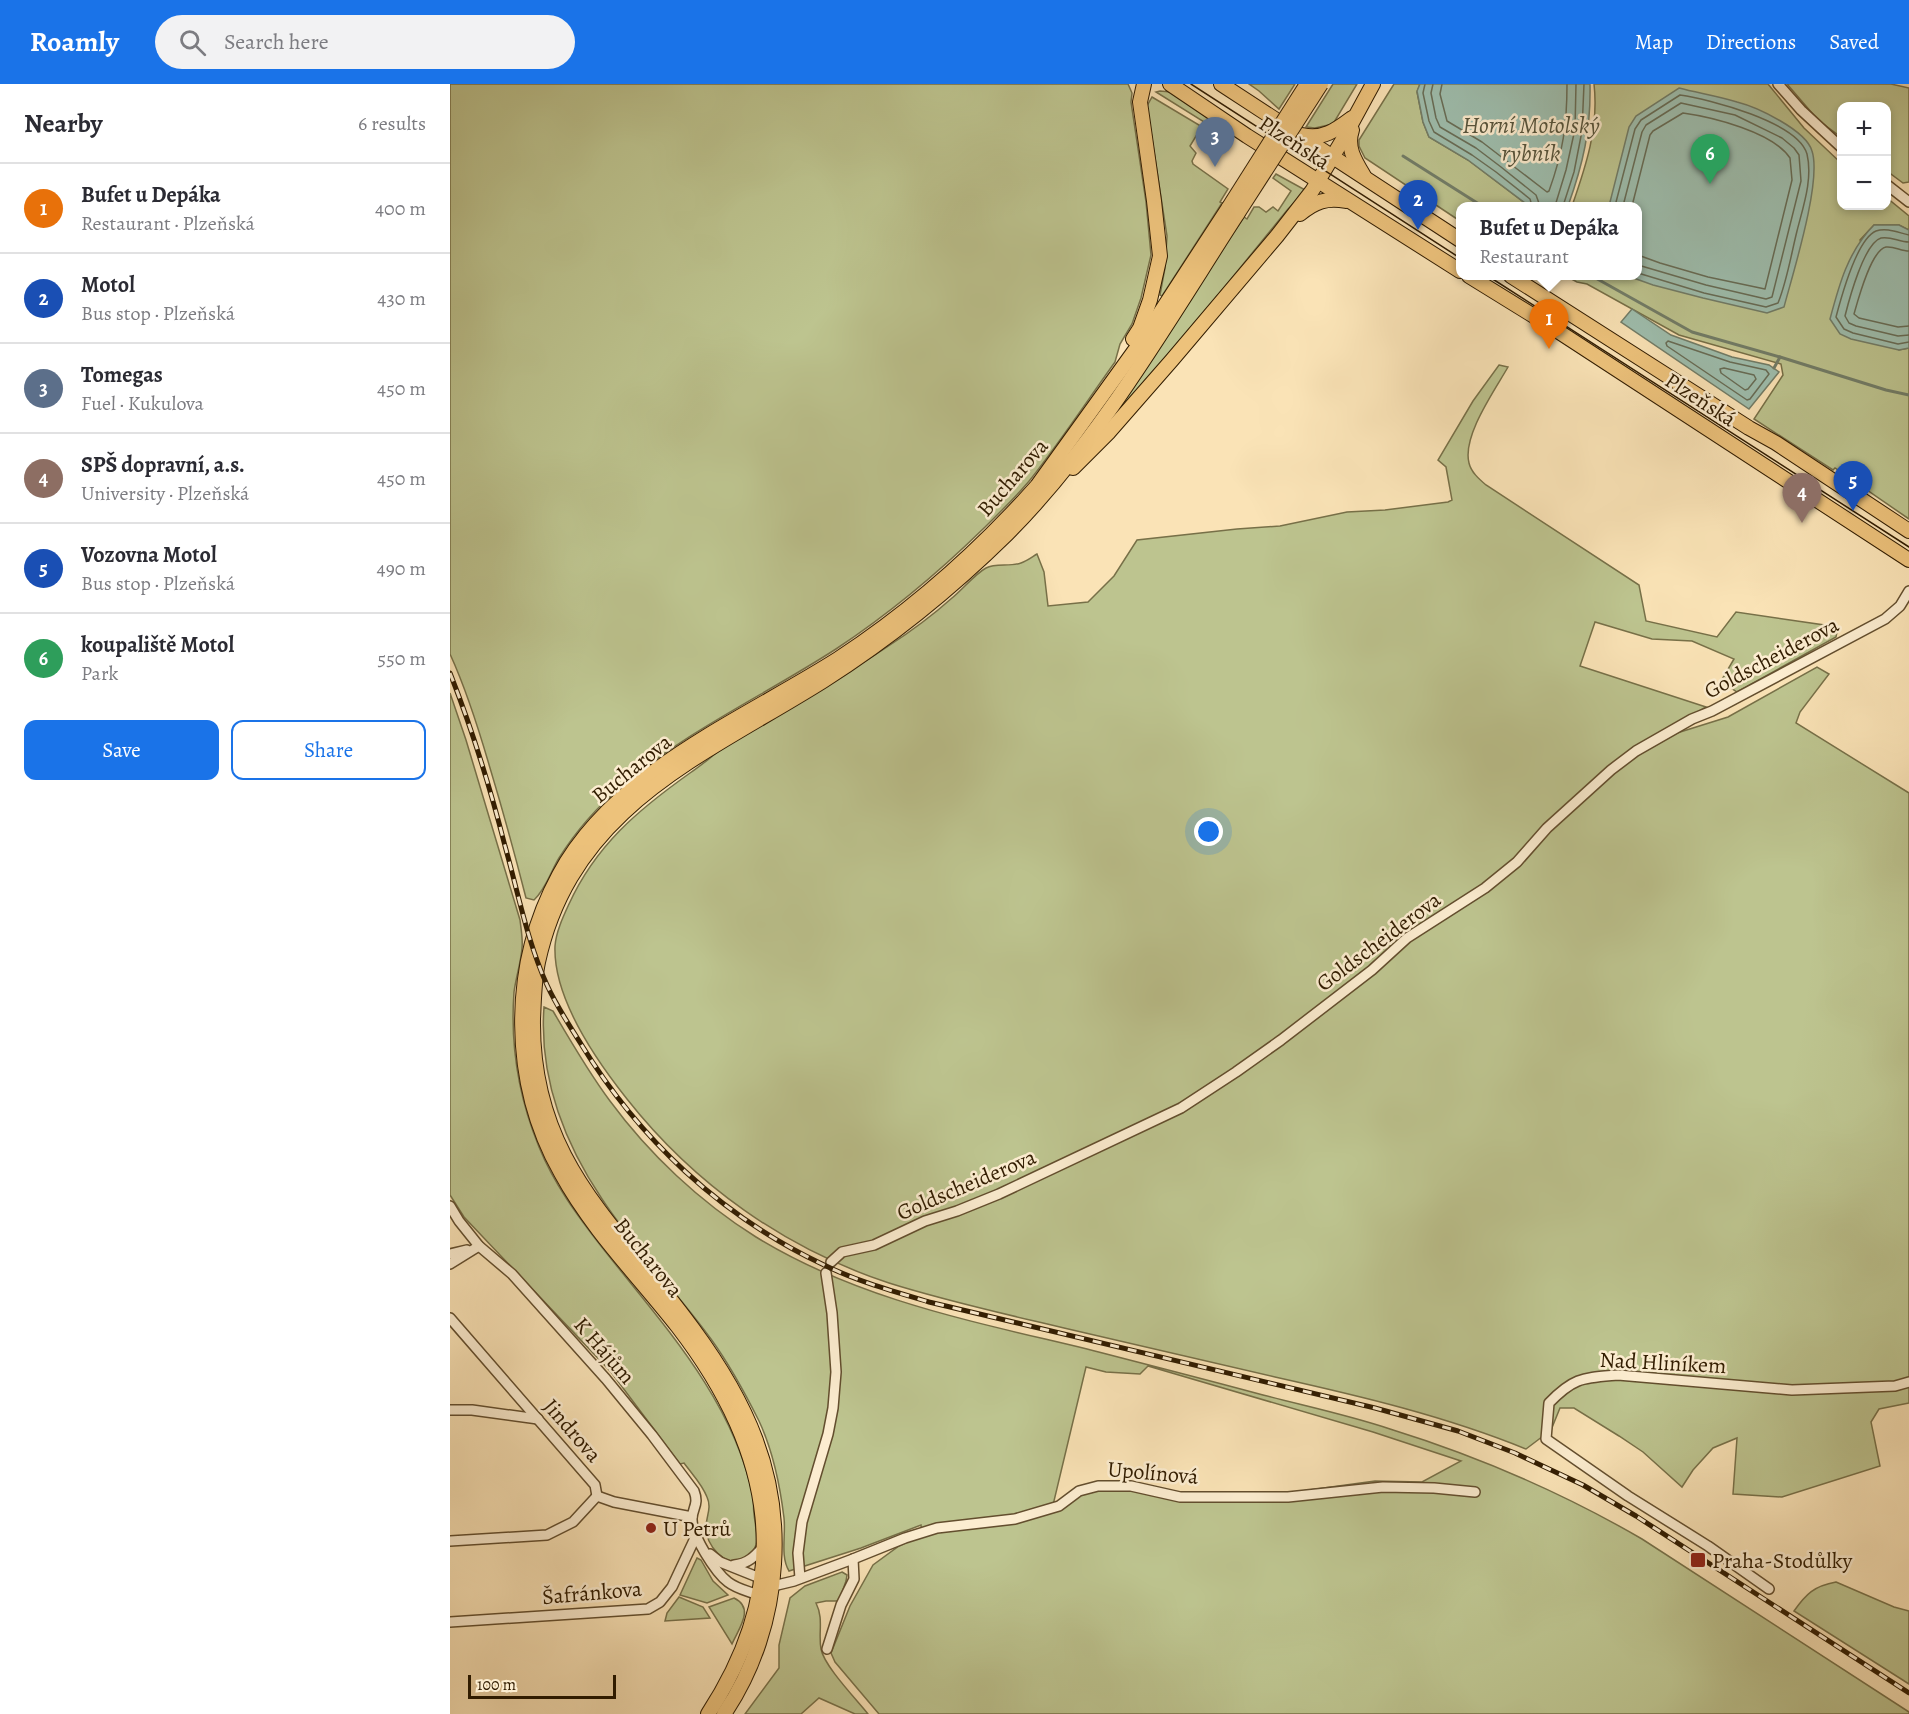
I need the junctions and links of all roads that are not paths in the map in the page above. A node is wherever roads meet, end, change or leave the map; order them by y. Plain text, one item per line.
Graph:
1 (1144, 84) edge
2 (1170, 84) edge
3 (1222, 84) edge
4 (1307, 84) edge
5 (1321, 84) edge
6 (1373, 84) edge
7 (1778, 84) edge
8 (1357, 113) junction
9 (1294, 132) junction
10 (1837, 143) edge
11 (1333, 156) junction
12 (1365, 178) junction
13 (1318, 181) junction
14 (1891, 187) edge
15 (1909, 202) edge
16 (1353, 203) junction
17 (1233, 210) junction
18 (1277, 236) junction
19 (1456, 237) edge
20 (1456, 268) edge
21 (1476, 280) edge
22 (1517, 280) edge
23 (1123, 366) junction
24 (1055, 483) junction
25 (1004, 529) junction
26 (1909, 531) edge
27 (977, 555) junction
28 (1909, 560) edge
29 (1909, 591) edge
30 (450, 1206) edge
31 (477, 1247) junction
32 (450, 1254) edge
33 (831, 1262) dead end
34 (450, 1264) edge
35 (826, 1273) dead end
36 (450, 1318) edge
37 (1909, 1382) edge
38 (450, 1410) edge
39 (538, 1419) junction
40 (1475, 1492) dead end
41 (597, 1496) junction
42 (692, 1517) junction
43 (696, 1536) junction
44 (450, 1542) edge
45 (764, 1546) junction
46 (705, 1551) junction
47 (853, 1559) junction
48 (731, 1566) junction
49 (761, 1577) junction
50 (800, 1578) junction
51 (773, 1586) junction
52 (1769, 1589) dead end
53 (758, 1595) junction
54 (450, 1622) edge
55 (827, 1649) dead end
56 (708, 1714) edge
57 (724, 1714) edge

1 - 23 main road
2 - 13 main road, Plzeňská
3 - 9 main road, Plzeňská
4 - 17 main road, bridge
5 - 17 main road, bridge
6 - 8 main road
7 - 10 street
8 - 9 main road
8 - 11 main road
8 - 12 main road
9 - 11 main road, Plzeňská
11 - 12 main road, Plzeňská
11 - 13 main road
12 - 19 main road, Plzeňská
13 - 16 main road, Plzeňská
13 - 18 main road
14 - 15 street
16 - 18 main road
16 - 20 main road, Plzeňská
17 - 23 main road, Bucharova
17 - 24 main road, Bucharova
18 - 24 main road
21 - 28 main road, Plzeňská
22 - 26 main road, Plzeňská
23 - 25 main road, Bucharova
24 - 25 main road, Bucharova
25 - 27 main road, Bucharova
27 - 45 main road, Bucharova
27 - 51 main road, Bucharova
29 - 33 street, Goldscheiderova
30 - 31 street, K Hájům
31 - 32 street
31 - 34 street
31 - 42 street, K Hájům
35 - 50 street
36 - 39 street, Jindrova
37 - 52 street, Nad Hliníkem
38 - 39 street
39 - 41 street, Jindrova
40 - 47 street, Upolínová
41 - 42 street, Jindrova
41 - 44 street
42 - 43 street, K Hájům
43 - 46 street, K Hájům
43 - 54 street, Šafránkova
45 - 48 street
45 - 49 main road, Bucharova
46 - 48 street
46 - 53 street, K Hájům
47 - 50 street, Upolínová
47 - 55 street
48 - 49 street
49 - 51 street
49 - 53 main road, Bucharova
50 - 51 street, Upolínová
51 - 53 street, Upolínová
51 - 57 main road, Bucharova
53 - 56 main road, Bucharova

